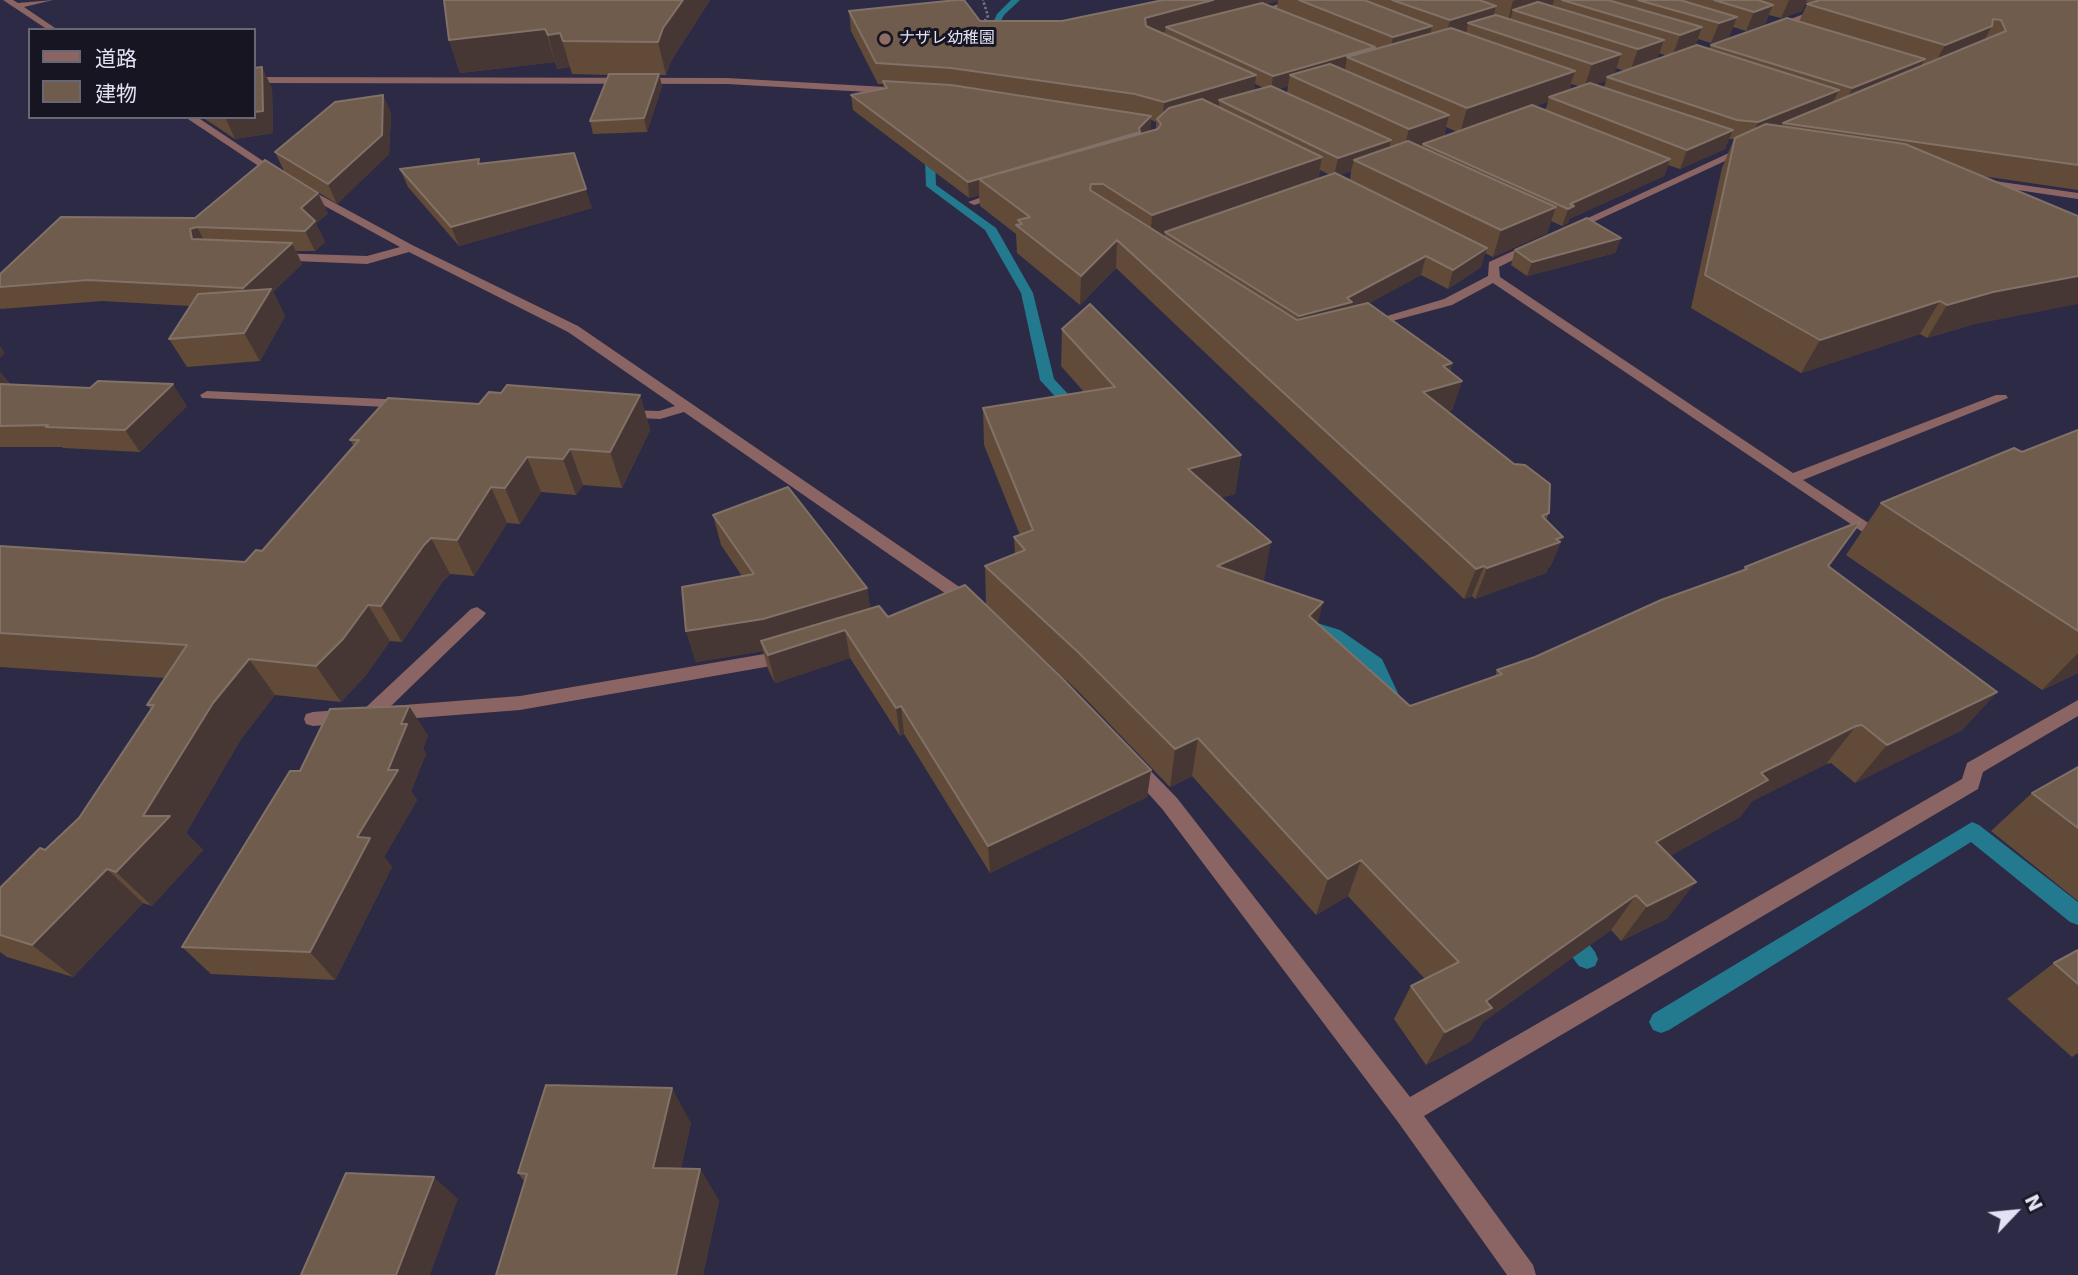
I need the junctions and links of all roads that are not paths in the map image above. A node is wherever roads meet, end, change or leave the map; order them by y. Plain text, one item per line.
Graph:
1 (7, 0) edge
2 (49, 0) edge
3 (1301, 0) edge
4 (1828, 0) edge
5 (17, 6) junction
6 (1804, 7) dead end
7 (1815, 10) junction
8 (1261, 11) junction
9 (1273, 16) edge
10 (1236, 18) edge
11 (1768, 20) edge
12 (1781, 24) junction
13 (51, 28) edge
14 (1793, 28) edge
15 (1758, 33) edge
16 (256, 80) edge
17 (912, 91) edge
18 (193, 119) edge
19 (1726, 144) edge
20 (1763, 146) edge
21 (1750, 148) junction
22 (1672, 172) dead end
23 (1684, 177) junction
24 (1969, 180) edge
25 (1012, 190) edge
26 (2078, 196) edge
27 (974, 202) dead end
28 (410, 248) junction
29 (261, 256) edge
30 (1481, 259) edge
31 (1493, 272) junction
32 (1358, 326) edge
33 (207, 395) dead end
34 (2001, 398) dead end
35 (427, 405) edge
36 (687, 407) junction
37 (605, 413) edge
38 (1791, 479) junction
39 (1864, 528) dead end
40 (966, 599) junction
41 (940, 607) edge
42 (477, 613) dead end
43 (985, 617) edge
44 (810, 647) edge
45 (2078, 707) edge
46 (370, 715) junction
47 (313, 719) dead end
48 (1124, 756) edge
49 (1406, 1113) junction
50 (1523, 1275) edge

1 - 5 street
2 - 5 street
3 - 8 street
4 - 7 street
5 - 13 street
6 - 7 street
7 - 12 street
8 - 9 street
8 - 10 street
11 - 12 street
12 - 14 street
12 - 15 street
16 - 17 street
18 - 28 street
19 - 21 street
20 - 21 street
21 - 23 street
22 - 23 street
23 - 31 street
24 - 26 street
25 - 27 street
28 - 29 street
28 - 36 street
30 - 31 street
31 - 32 street
31 - 38 street
33 - 35 street
34 - 38 street
36 - 37 street
36 - 40 street
38 - 39 street
40 - 41 street
40 - 43 street
42 - 46 street
44 - 46 street
45 - 49 street
46 - 47 street
48 - 49 street
49 - 50 street

